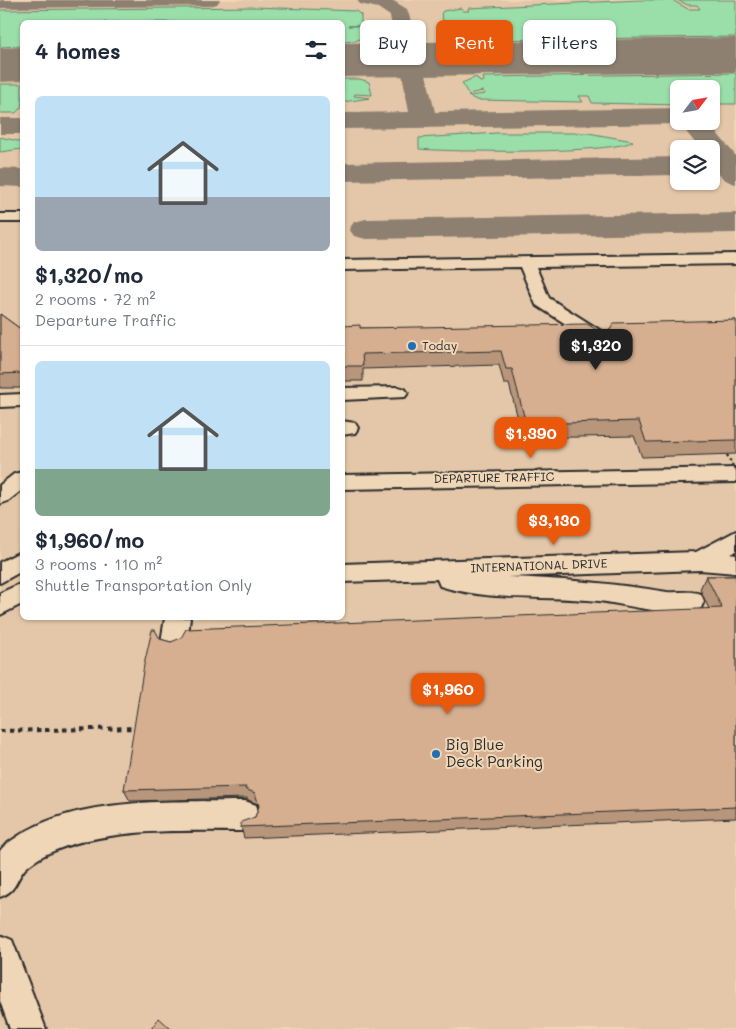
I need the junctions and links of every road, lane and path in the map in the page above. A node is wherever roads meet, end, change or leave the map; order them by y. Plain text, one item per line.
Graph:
1 (0, 218) edge
2 (20, 218) edge
3 (736, 259) edge
4 (526, 263) junction
5 (345, 265) edge
6 (600, 338) edge
7 (398, 393) dead end
8 (345, 394) edge
9 (20, 400) edge
10 (0, 401) edge
11 (727, 454) edge
12 (736, 473) edge
13 (20, 481) edge
14 (345, 482) edge
15 (0, 496) edge
16 (736, 540) edge
17 (20, 561) edge
18 (700, 561) junction
19 (736, 564) edge
20 (408, 571) junction
21 (345, 573) edge
22 (0, 574) edge
23 (20, 594) edge
24 (692, 601) dead end
25 (0, 605) edge
26 (178, 620) edge
27 (174, 642) edge
28 (145, 728) edge
29 (0, 731) edge
30 (245, 816) dead end
31 (0, 881) edge
32 (0, 952) edge
33 (28, 1029) edge

1 - 2 street
3 - 4 street
4 - 5 street
4 - 6 street
7 - 8 street
9 - 10 street
11 - 12 path, bridge
12 - 14 street, DEPARTURE TRAFFIC
13 - 15 street
16 - 18 street
17 - 22 street
18 - 19 street, INTERNATIONAL DRIVE
18 - 20 street, INTERNATIONAL DRIVE
20 - 21 street, INTERNATIONAL DRIVE
20 - 24 street
23 - 25 street
26 - 27 street
28 - 29 path
30 - 31 street
32 - 33 street

